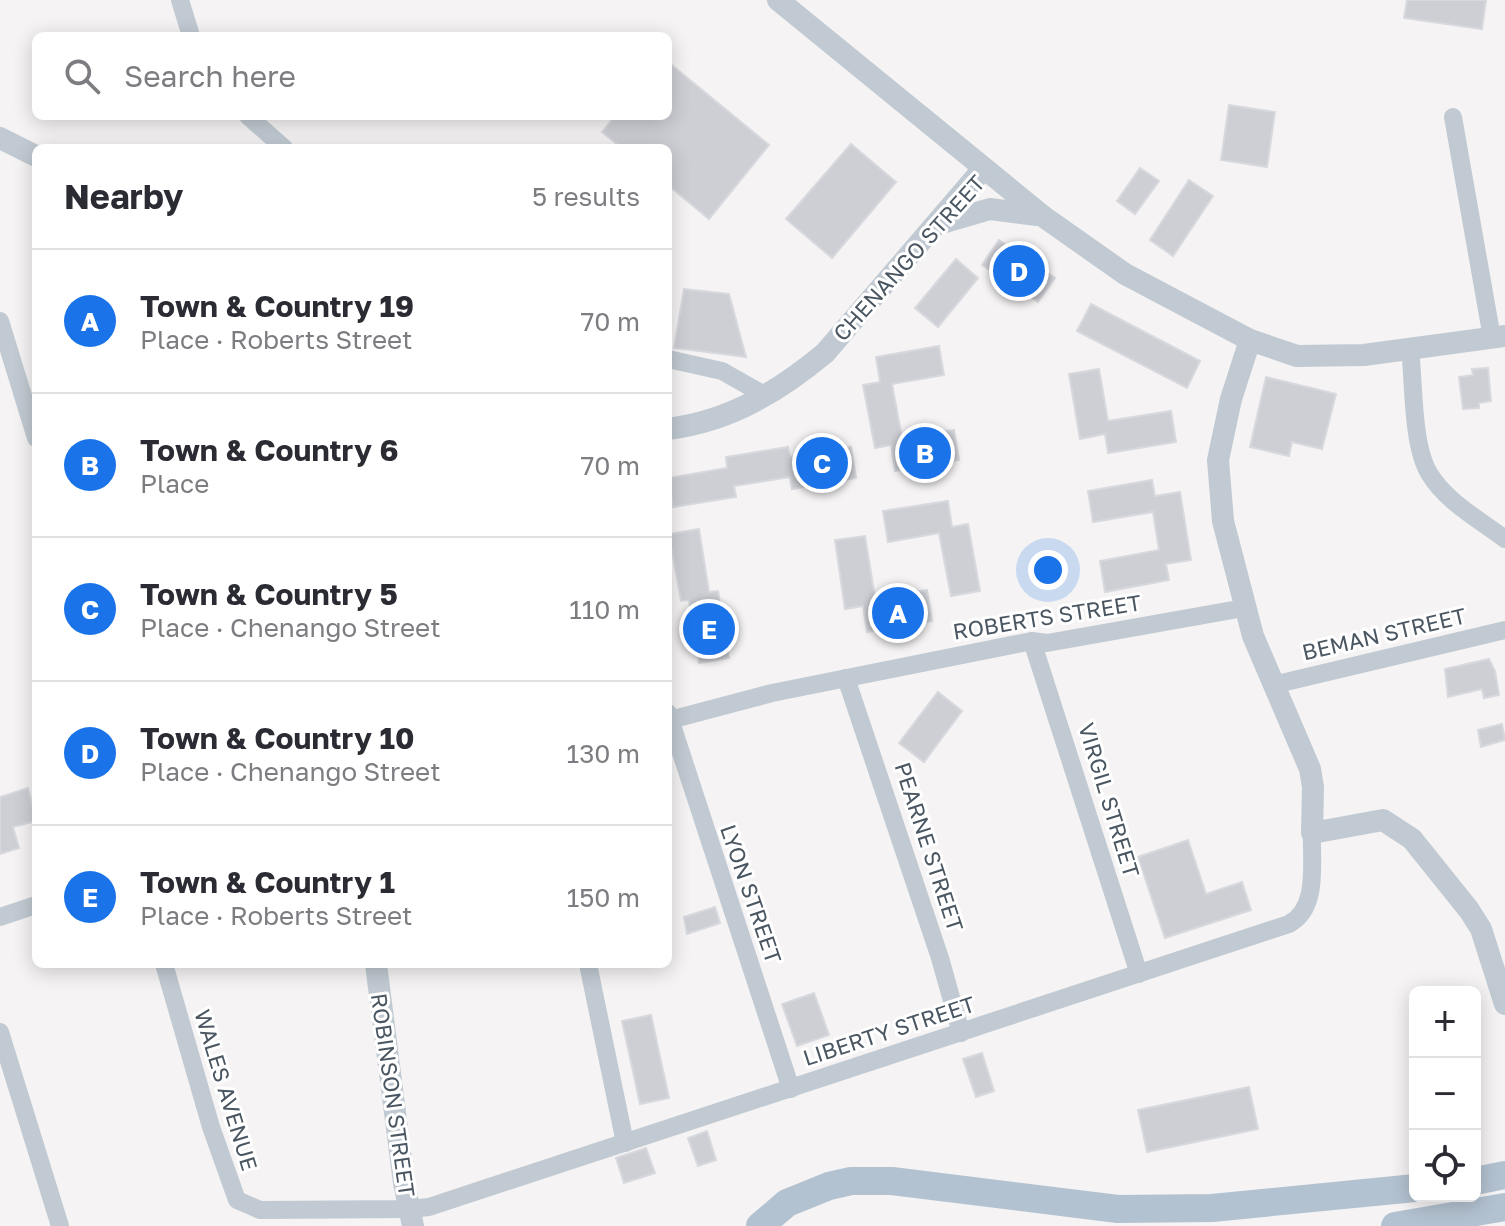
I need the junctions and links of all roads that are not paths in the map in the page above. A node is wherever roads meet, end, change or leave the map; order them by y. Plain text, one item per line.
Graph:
1 (180, 0) edge
2 (778, 0) edge
3 (190, 32) edge
4 (1453, 117) dead end
5 (252, 120) edge
6 (0, 138) edge
7 (280, 144) edge
8 (32, 154) edge
9 (983, 169) junction
10 (1044, 217) junction
11 (933, 226) junction
12 (0, 321) edge
13 (1499, 337) edge
14 (1250, 340) junction
15 (1410, 349) junction
16 (672, 360) edge
17 (766, 396) junction
18 (32, 425) edge
19 (672, 428) edge
20 (1505, 539) edge
21 (1244, 608) junction
22 (1505, 631) edge
23 (1032, 641) junction
24 (846, 678) junction
25 (1273, 685) junction
26 (672, 715) edge
27 (672, 725) edge
28 (1312, 833) junction
29 (32, 906) edge
30 (0, 917) edge
31 (165, 968) edge
32 (377, 968) edge
33 (589, 968) edge
34 (1139, 974) junction
35 (1505, 1004) edge
36 (0, 1032) edge
37 (961, 1033) junction
38 (791, 1089) junction
39 (625, 1143) junction
40 (1505, 1175) edge
41 (1481, 1180) edge
42 (1409, 1191) edge
43 (1409, 1191) edge
44 (1505, 1207) edge
45 (1456, 1216) junction
46 (411, 1218) edge
47 (1505, 1221) edge
48 (60, 1226) edge
49 (760, 1226) edge
50 (1235, 1226) edge
51 (1395, 1226) edge

1 - 3 street
2 - 9 street
4 - 13 street
5 - 7 street
6 - 8 street
9 - 10 street, CHENANGO STREET
9 - 11 street, CHENANGO STREET
10 - 11 street
10 - 14 street, CHENANGO STREET
11 - 17 street, CHENANGO STREET
12 - 18 street
13 - 15 street, CHENANGO STREET
14 - 15 street, CHENANGO STREET
14 - 21 street
15 - 20 street
16 - 17 street
17 - 19 street, CHENANGO STREET
21 - 23 street, ROBERTS STREET
21 - 25 street
22 - 25 street, BEMAN STREET
23 - 24 street, ROBERTS STREET
23 - 34 street, VIRGIL STREET
24 - 26 street, ROBERTS STREET
24 - 37 street, PEARNE STREET
25 - 28 street
27 - 38 street, LYON STREET
28 - 34 street, LIBERTY STREET
28 - 35 street
29 - 30 street
31 - 46 street, WALES AVENUE
32 - 46 street, ROBINSON STREET
33 - 39 street
34 - 37 street, LIBERTY STREET
36 - 48 street
37 - 38 street, LIBERTY STREET
38 - 39 street, LIBERTY STREET
39 - 46 street, LIBERTY STREET
40 - 41 main road
42 - 49 main road
43 - 50 main road
44 - 45 main road
45 - 47 street
45 - 51 main road

